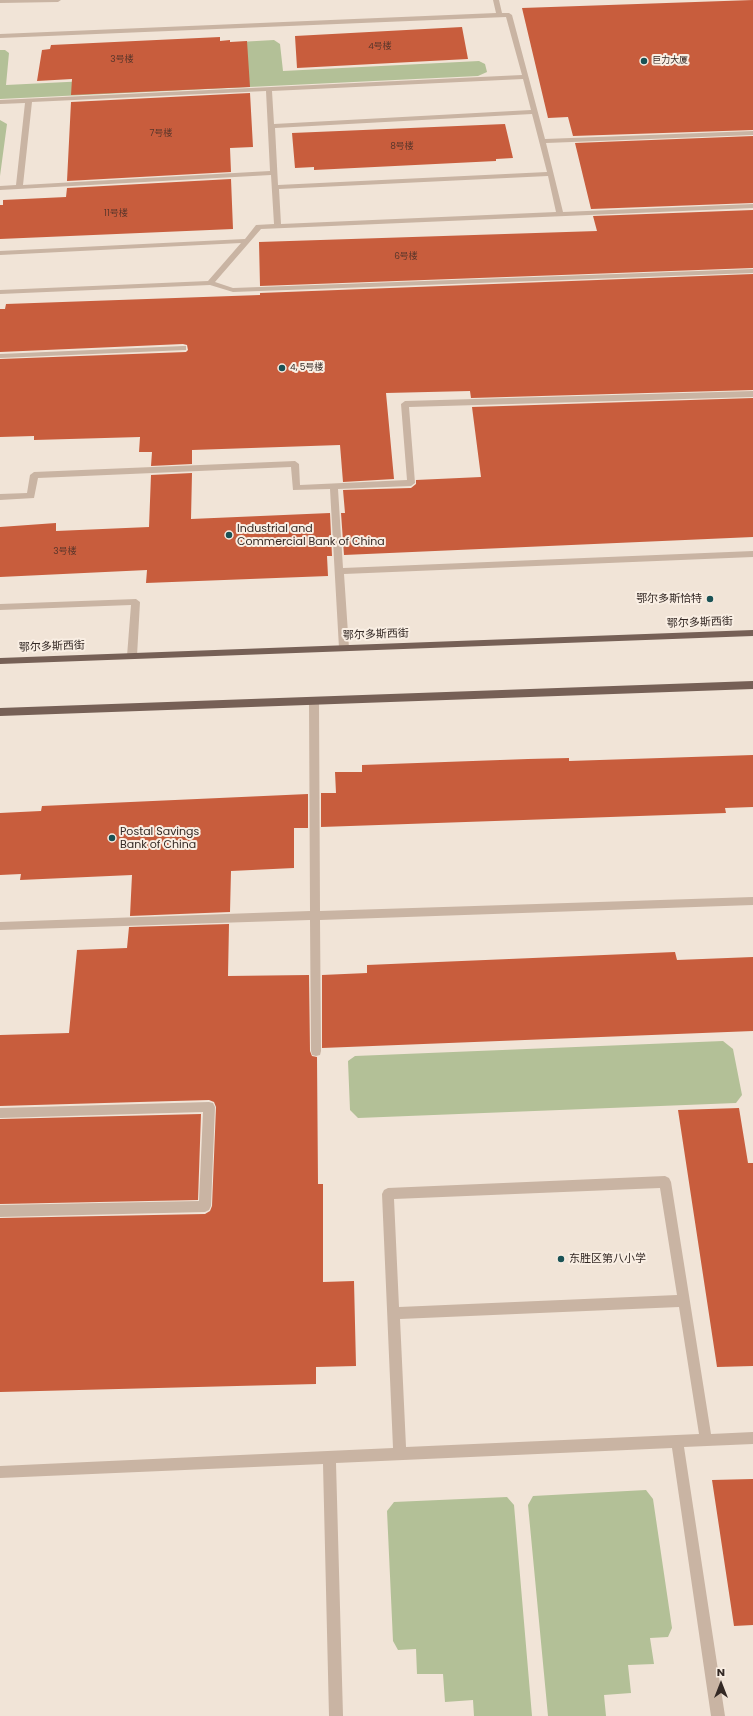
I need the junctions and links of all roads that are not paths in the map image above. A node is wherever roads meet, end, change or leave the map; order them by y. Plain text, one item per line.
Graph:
1 (47, 0) edge
2 (58, 0) edge
3 (496, 0) edge
4 (0, 1) edge
5 (499, 15) junction
6 (0, 36) edge
7 (526, 77) junction
8 (269, 89) junction
9 (29, 100) junction
10 (0, 102) edge
11 (535, 112) junction
12 (272, 126) junction
13 (753, 133) edge
14 (542, 141) junction
15 (274, 173) junction
16 (551, 174) junction
17 (19, 187) junction
18 (275, 187) junction
19 (0, 188) edge
20 (753, 206) edge
21 (560, 214) junction
22 (278, 226) junction
23 (247, 241) junction
24 (0, 253) edge
25 (753, 271) edge
26 (210, 283) junction
27 (0, 292) edge
28 (183, 348) dead end
29 (0, 356) edge
30 (753, 394) edge
31 (334, 486) junction
32 (0, 497) edge
33 (753, 554) edge
34 (339, 571) junction
35 (0, 608) edge
36 (753, 633) edge
37 (344, 648) junction
38 (132, 656) junction
39 (0, 661) edge
40 (753, 685) edge
41 (314, 701) junction
42 (0, 712) edge
43 (753, 901) edge
44 (315, 916) junction
45 (0, 926) edge
46 (316, 1051) dead end
47 (0, 1113) edge
48 (0, 1211) edge
49 (684, 1301) junction
50 (393, 1313) junction
51 (753, 1438) edge
52 (706, 1440) junction
53 (677, 1442) junction
54 (400, 1454) junction
55 (329, 1458) junction
56 (0, 1472) edge
57 (336, 1716) edge
58 (718, 1716) edge

1 - 2 lane
1 - 4 lane
3 - 5 lane
5 - 6 lane
5 - 7 lane
7 - 8 lane
7 - 11 lane
8 - 9 lane
8 - 12 lane
9 - 10 lane
9 - 17 lane
11 - 12 lane
11 - 14 lane
12 - 15 lane
13 - 14 lane
14 - 16 lane
15 - 17 lane
15 - 18 lane
16 - 18 lane
16 - 21 lane
17 - 19 lane
18 - 22 lane
20 - 21 lane
21 - 22 lane
22 - 23 lane
23 - 24 lane
23 - 26 lane
25 - 26 lane
26 - 27 lane
28 - 29 lane
30 - 31 lane
31 - 32 lane
31 - 34 lane
33 - 34 lane
34 - 37 lane
35 - 38 lane
36 - 37 main road, 鄂尔多斯西街
37 - 38 main road, 鄂尔多斯西街
38 - 39 main road, 鄂尔多斯西街
40 - 41 main road
41 - 42 main road
41 - 44 lane
43 - 44 lane
44 - 45 lane
44 - 46 lane
47 - 48 lane
49 - 50 lane
49 - 50 lane
49 - 52 lane
50 - 54 lane
51 - 52 lane
52 - 53 lane
53 - 54 lane
53 - 58 lane
54 - 55 lane
55 - 56 lane
55 - 57 lane

